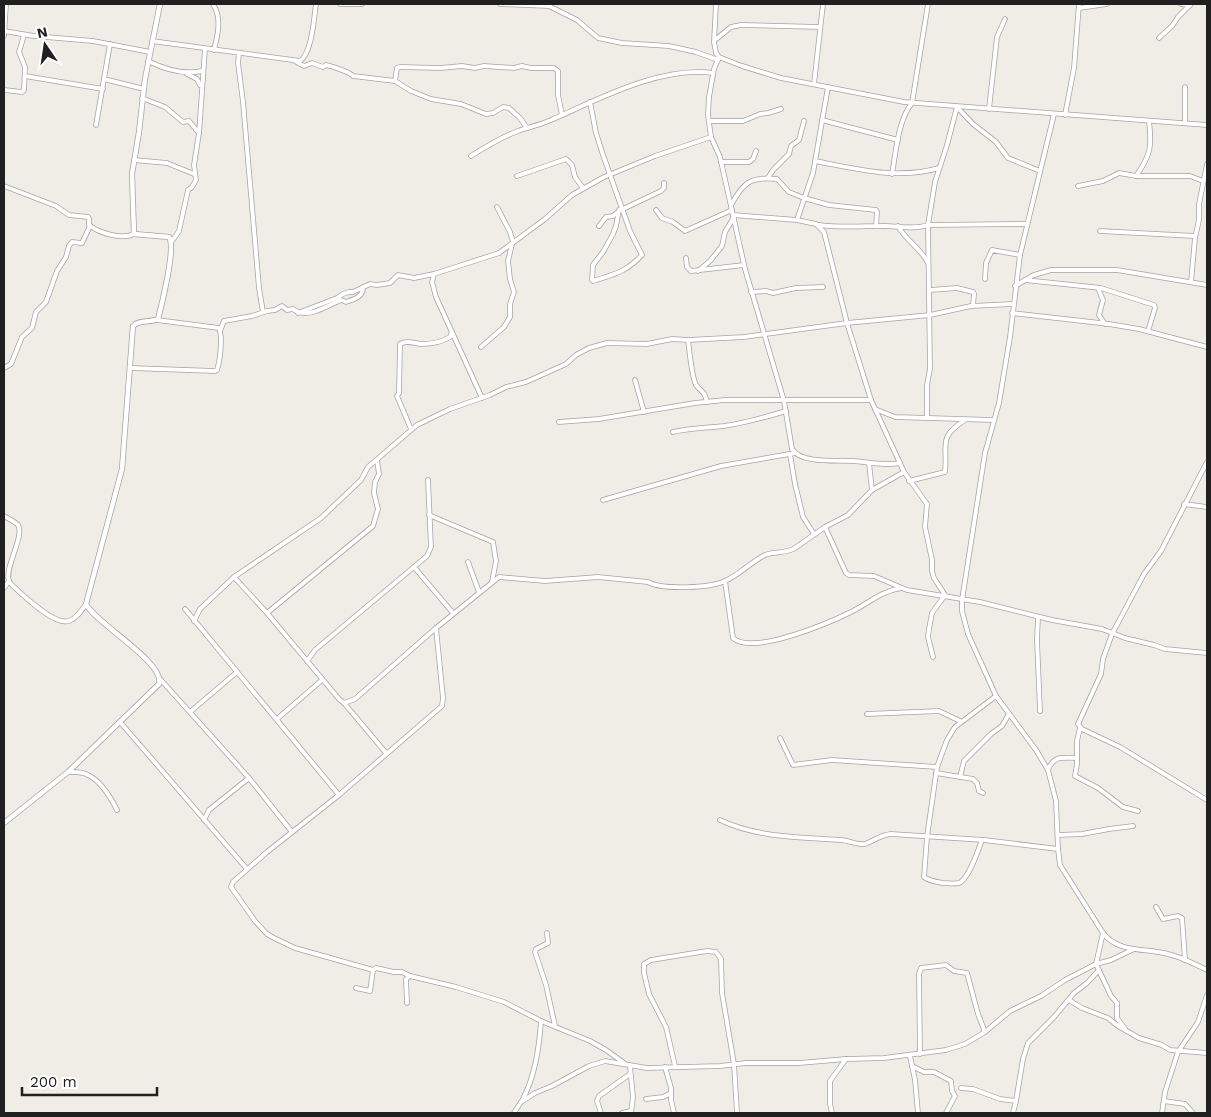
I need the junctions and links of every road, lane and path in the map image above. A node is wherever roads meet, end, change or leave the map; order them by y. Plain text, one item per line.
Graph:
1 (6, 4) edge
2 (160, 4) edge
3 (213, 4) edge
4 (316, 4) edge
5 (340, 4) edge
6 (362, 4) edge
7 (500, 4) edge
8 (559, 4) edge
9 (716, 4) edge
10 (822, 4) edge
11 (928, 4) edge
12 (1107, 4) edge
13 (1181, 4) edge
14 (1191, 5) edge
15 (1079, 6) edge
16 (556, 9) junction
17 (1005, 19) dead end
18 (820, 27) junction
19 (4, 31) edge
20 (24, 34) junction
21 (4, 36) edge
22 (1158, 38) dead end
23 (715, 40) junction
24 (152, 41) junction
25 (110, 44) junction
26 (205, 49) junction
27 (214, 50) junction
28 (150, 52) junction
29 (239, 53) junction
30 (718, 59) junction
31 (148, 61) junction
32 (295, 61) junction
33 (202, 71) junction
34 (713, 73) junction
35 (185, 74) junction
36 (25, 76) junction
37 (104, 79) junction
38 (395, 80) junction
39 (814, 84) junction
40 (828, 86) junction
41 (1185, 88) dead end
42 (103, 89) junction
43 (144, 89) junction
44 (202, 89) junction
45 (4, 90) edge
46 (142, 98) junction
47 (590, 102) junction
48 (912, 103) junction
49 (957, 107) junction
50 (781, 109) dead end
51 (989, 109) junction
52 (1054, 114) junction
53 (562, 115) junction
54 (1065, 115) junction
55 (822, 120) junction
56 (709, 121) junction
57 (804, 121) dead end
58 (1149, 121) junction
59 (1185, 123) junction
60 (96, 125) dead end
61 (1207, 125) edge
62 (527, 128) junction
63 (199, 133) junction
64 (711, 137) junction
65 (898, 140) junction
66 (756, 151) dead end
67 (471, 156) dead end
68 (134, 160) junction
69 (815, 161) junction
70 (721, 162) junction
71 (1207, 164) edge
72 (939, 168) junction
73 (1040, 171) junction
74 (194, 174) junction
75 (611, 174) junction
76 (892, 174) junction
77 (517, 176) dead end
78 (1136, 176) junction
79 (768, 178) junction
80 (1203, 181) junction
81 (664, 183) dead end
82 (4, 186) edge
83 (1078, 186) dead end
84 (583, 188) junction
85 (804, 198) junction
86 (497, 207) dead end
87 (731, 207) junction
88 (621, 208) junction
89 (656, 210) dead end
90 (733, 216) junction
91 (797, 220) junction
92 (1026, 224) junction
93 (818, 225) junction
94 (90, 226) junction
95 (599, 226) dead end
96 (876, 226) junction
97 (898, 226) junction
98 (928, 226) junction
99 (1100, 231) dead end
100 (134, 234) junction
101 (1195, 236) junction
102 (172, 241) junction
103 (512, 243) junction
104 (1020, 255) junction
105 (686, 258) dead end
106 (744, 265) junction
107 (929, 266) junction
108 (698, 271) junction
109 (434, 274) junction
110 (985, 279) dead end
111 (1025, 280) junction
112 (1191, 282) junction
113 (1207, 285) edge
114 (1015, 286) junction
115 (363, 287) junction
116 (823, 287) dead end
117 (1098, 288) junction
118 (930, 290) junction
119 (751, 292) junction
120 (1013, 304) junction
121 (973, 305) junction
122 (263, 312) junction
123 (298, 312) junction
124 (1012, 313) junction
125 (930, 315) junction
126 (156, 320) junction
127 (846, 323) junction
128 (1106, 324) junction
129 (220, 331) junction
130 (1148, 331) junction
131 (452, 332) junction
132 (764, 333) junction
133 (688, 340) junction
134 (481, 346) dead end
135 (1207, 347) edge
136 (4, 368) edge
137 (130, 368) junction
138 (635, 380) dead end
139 (482, 398) junction
140 (871, 400) junction
141 (707, 402) junction
142 (784, 402) junction
143 (875, 409) junction
144 (786, 411) junction
145 (644, 412) junction
146 (927, 418) junction
147 (964, 420) junction
148 (993, 420) junction
149 (559, 422) dead end
150 (411, 429) junction
151 (673, 432) dead end
152 (792, 453) junction
153 (376, 460) junction
154 (1207, 462) edge
155 (869, 463) junction
156 (900, 463) junction
157 (904, 472) junction
158 (428, 480) dead end
159 (909, 481) junction
160 (872, 490) junction
161 (603, 500) dead end
162 (1184, 504) junction
163 (1207, 507) edge
164 (429, 515) junction
165 (4, 516) edge
166 (825, 527) junction
167 (814, 534) junction
168 (468, 562) dead end
169 (414, 567) junction
170 (234, 577) junction
171 (9, 581) junction
172 (725, 581) junction
173 (492, 582) junction
174 (4, 588) edge
175 (901, 588) junction
176 (479, 592) junction
177 (945, 595) junction
178 (962, 600) junction
179 (86, 604) junction
180 (184, 609) dead end
181 (267, 613) junction
182 (453, 613) junction
183 (1038, 617) junction
184 (194, 621) junction
185 (436, 628) junction
186 (1112, 634) junction
187 (1207, 653) edge
188 (933, 657) dead end
189 (307, 661) junction
190 (237, 672) junction
191 (161, 680) junction
192 (322, 680) junction
193 (996, 696) junction
194 (344, 703) junction
195 (1040, 711) dead end
196 (190, 712) junction
197 (867, 714) dead end
198 (1009, 714) junction
199 (277, 719) junction
200 (960, 721) junction
201 (120, 722) junction
202 (1080, 728) junction
203 (780, 738) dead end
204 (386, 753) junction
205 (1077, 758) junction
206 (937, 767) junction
207 (1048, 770) junction
208 (68, 772) junction
209 (936, 774) junction
210 (960, 776) junction
211 (249, 778) junction
212 (983, 793) dead end
213 (339, 795) junction
214 (1207, 800) edge
215 (117, 810) dead end
216 (1138, 811) dead end
217 (204, 820) junction
218 (720, 820) dead end
219 (4, 823) edge
220 (1133, 826) dead end
221 (292, 832) junction
222 (1058, 835) junction
223 (927, 837) junction
224 (982, 840) junction
225 (1058, 849) junction
226 (247, 869) junction
227 (1156, 907) dead end
228 (1103, 933) junction
229 (547, 934) dead end
230 (1134, 949) junction
231 (1185, 960) junction
232 (1096, 964) junction
233 (373, 970) junction
234 (1098, 970) junction
235 (1207, 970) edge
236 (410, 976) junction
237 (356, 988) dead end
238 (1207, 995) edge
239 (1069, 1000) junction
240 (407, 1002) dead end
241 (541, 1021) junction
242 (555, 1026) junction
243 (1126, 1031) junction
244 (986, 1032) junction
245 (1178, 1052) junction
246 (1207, 1053) edge
247 (920, 1054) junction
248 (910, 1056) junction
249 (846, 1059) junction
250 (734, 1064) junction
251 (628, 1065) junction
252 (675, 1066) junction
253 (912, 1066) junction
254 (665, 1067) junction
255 (630, 1074) junction
256 (961, 1088) dead end
257 (671, 1093) junction
258 (646, 1098) dead end
259 (1016, 1100) junction
260 (1164, 1101) junction
261 (521, 1102) junction
262 (631, 1112) edge
263 (514, 1113) edge
264 (601, 1113) edge
265 (622, 1113) edge
266 (674, 1113) edge
267 (737, 1113) edge
268 (832, 1113) edge
269 (918, 1113) edge
270 (946, 1113) edge
271 (1013, 1113) edge
272 (1162, 1113) edge
273 (1193, 1113) edge

1 - 19 street
2 - 24 street
3 - 27 street
4 - 32 street
5 - 6 street
7 - 16 street
8 - 16 street
9 - 23 street
10 - 18 street
11 - 48 street
12 - 15 street
13 - 14 street
14 - 22 street
15 - 54 street
16 - 30 street
17 - 51 street
18 - 23 street
18 - 39 street
19 - 20 street
19 - 21 street
20 - 25 street
20 - 36 street
23 - 30 street
24 - 26 street
24 - 28 street
25 - 28 street
25 - 37 street
26 - 27 street
26 - 33 street
27 - 29 street
28 - 31 street
29 - 32 street
29 - 122 street
30 - 34 street
30 - 39 street
31 - 35 street
31 - 43 street
32 - 38 street
33 - 35 street
33 - 44 street
34 - 47 street
34 - 56 street
35 - 44 street
36 - 42 street
36 - 45 street
37 - 42 street
37 - 43 street
38 - 53 street
38 - 62 street
39 - 40 street
40 - 48 street
40 - 55 street
41 - 59 street
42 - 60 street
43 - 46 street
44 - 63 street
46 - 63 street
46 - 68 street
47 - 53 street
47 - 75 street
48 - 49 street
48 - 65 street
49 - 51 street
49 - 72 street
49 - 73 street
50 - 56 street
51 - 52 street
52 - 54 street
52 - 73 street
53 - 62 street
54 - 58 street
55 - 65 street
55 - 69 street
56 - 64 street
57 - 79 street
58 - 59 street
58 - 78 street
59 - 61 street
62 - 67 street
63 - 74 street
64 - 70 street
64 - 75 street
65 - 76 street
66 - 70 street
68 - 74 street
68 - 100 street
69 - 76 street
69 - 85 street
70 - 87 street
71 - 80 street
72 - 76 street
72 - 98 street
73 - 92 street
74 - 102 street
75 - 84 street
75 - 88 street
77 - 84 street
78 - 80 street
78 - 83 street
79 - 85 street
79 - 87 street
80 - 101 street
81 - 88 street
82 - 94 street
84 - 103 street
85 - 91 street
85 - 96 street
86 - 103 street
87 - 89 street
87 - 90 street
88 - 88 street
88 - 95 street
90 - 91 street
90 - 106 street
90 - 108 street
91 - 93 street
92 - 98 street
92 - 104 street
93 - 96 street
93 - 127 street
94 - 100 street
94 - 136 street
96 - 97 street
97 - 98 street
97 - 107 street
98 - 107 street
99 - 101 street
100 - 102 street
101 - 112 street
102 - 126 street
103 - 109 street
103 - 134 street
104 - 110 street
104 - 114 street
105 - 108 street
106 - 108 street
106 - 119 street
107 - 118 street
109 - 115 street
109 - 131 street
111 - 112 street
111 - 114 street
111 - 117 street
112 - 113 street
114 - 120 street
115 - 123 street
115 - 123 street
116 - 119 street
117 - 128 street
117 - 130 street
118 - 121 street
118 - 125 street
119 - 132 street
120 - 121 street
120 - 124 street
121 - 125 street
122 - 123 street
122 - 129 street
124 - 128 street
124 - 148 street
125 - 127 street
125 - 146 street
126 - 129 street
126 - 137 street
127 - 132 street
127 - 140 street
128 - 130 street
129 - 137 street
130 - 135 street
131 - 139 street
131 - 150 street
132 - 133 street
132 - 142 street
133 - 139 street
133 - 141 street
137 - 179 street
138 - 145 street
139 - 150 street
140 - 142 street
140 - 143 street
141 - 142 street
141 - 145 street
142 - 144 street
143 - 146 street
143 - 156 street
144 - 151 street
144 - 152 street
145 - 149 street
146 - 147 street
147 - 148 street
147 - 159 street
148 - 178 street
150 - 153 street
152 - 155 street
152 - 161 street
152 - 167 street
153 - 170 street
153 - 181 street
154 - 162 street
155 - 156 street
155 - 160 street
156 - 157 street
157 - 159 street
157 - 160 street
158 - 164 street
159 - 177 street
160 - 166 street
162 - 163 street
162 - 186 street
164 - 169 street
164 - 173 street
165 - 171 street
166 - 167 street
166 - 175 street
167 - 172 street
168 - 176 street
169 - 182 street
169 - 189 street
170 - 181 street
170 - 184 street
171 - 174 street
171 - 179 street
172 - 173 street
172 - 175 street
173 - 176 street
175 - 177 street
176 - 182 street
177 - 178 street
177 - 188 street
178 - 183 street
178 - 193 street
179 - 191 street
180 - 184 street
181 - 189 street
182 - 185 street
183 - 186 street
183 - 195 street
184 - 190 street
185 - 194 street
185 - 204 street
186 - 187 street
186 - 202 street
189 - 192 street
190 - 196 street
190 - 199 street
191 - 196 street
191 - 201 street
192 - 194 street
192 - 199 street
193 - 198 street
193 - 200 street
194 - 204 street
196 - 211 street
197 - 200 street
198 - 207 street
198 - 210 street
199 - 213 street
200 - 206 street
201 - 208 street
201 - 217 street
202 - 205 street
202 - 214 street
203 - 206 street
204 - 213 street
205 - 207 street
205 - 216 street
206 - 209 street
207 - 222 street
208 - 215 street
208 - 219 street
209 - 210 street
209 - 223 street
210 - 212 street
211 - 217 street
211 - 221 street
213 - 221 street
217 - 226 street
218 - 223 street
220 - 222 street
221 - 226 street
222 - 225 street
223 - 224 street
223 - 224 street
224 - 225 street
225 - 228 street
226 - 233 street
227 - 231 street
228 - 230 street
228 - 232 street
229 - 242 street
230 - 231 street
230 - 232 street
231 - 235 street
232 - 234 street
232 - 244 street
233 - 236 street
233 - 237 street
234 - 239 street
234 - 243 street
236 - 240 street
236 - 241 street
238 - 245 street
239 - 243 street
239 - 259 street
241 - 242 street
241 - 261 street
242 - 251 street
243 - 245 street
244 - 247 street
244 - 247 street
245 - 246 street
245 - 260 street
247 - 248 street
248 - 249 street
248 - 253 street
249 - 250 street
249 - 268 street
250 - 252 street
250 - 252 street
250 - 267 street
251 - 254 street
251 - 255 street
251 - 261 street
252 - 254 street
253 - 269 street
253 - 270 street
254 - 257 street
255 - 262 street
255 - 264 street
256 - 259 street
257 - 258 street
257 - 266 street
259 - 271 street
260 - 272 street
260 - 273 street
261 - 263 street
262 - 265 street

